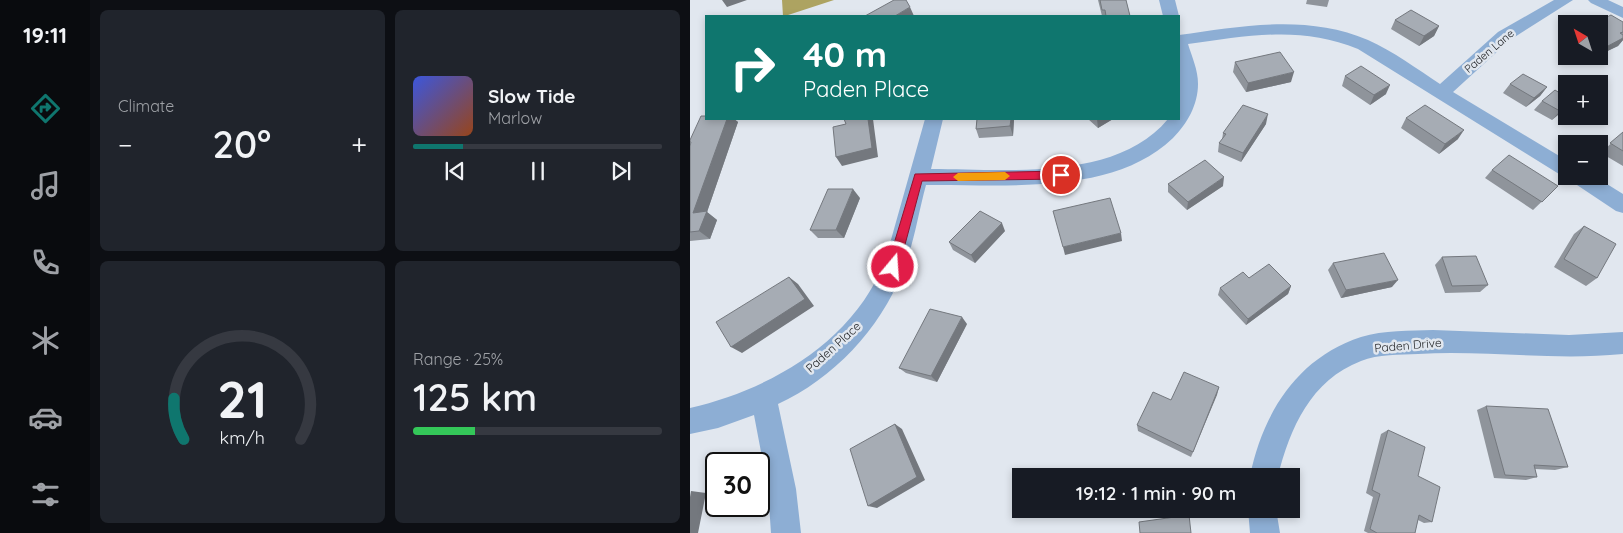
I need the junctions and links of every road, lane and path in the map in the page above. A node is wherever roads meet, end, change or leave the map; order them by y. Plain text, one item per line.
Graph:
1 (1167, 0) edge
2 (1565, 0) edge
3 (1596, 0) edge
4 (1623, 13) edge
5 (1171, 15) edge
6 (1180, 41) edge
7 (1180, 45) edge
8 (1442, 92) junction
9 (1180, 117) edge
10 (934, 120) edge
11 (1178, 120) edge
12 (1558, 164) edge
13 (918, 177) junction
14 (1592, 185) edge
15 (1623, 205) edge
16 (1623, 343) edge
17 (764, 399) junction
18 (690, 420) edge
19 (1266, 468) edge
20 (1263, 518) edge
21 (786, 533) edge
22 (1265, 533) edge

1 - 5 street
2 - 8 street, Paden Lane
3 - 4 street
6 - 8 street
7 - 9 street
8 - 12 street
10 - 13 street, Paden Place
11 - 13 street
13 - 17 street, Paden Place
14 - 15 street
16 - 19 street, Paden Drive
17 - 18 street, Paden Place
17 - 21 street
20 - 22 street

